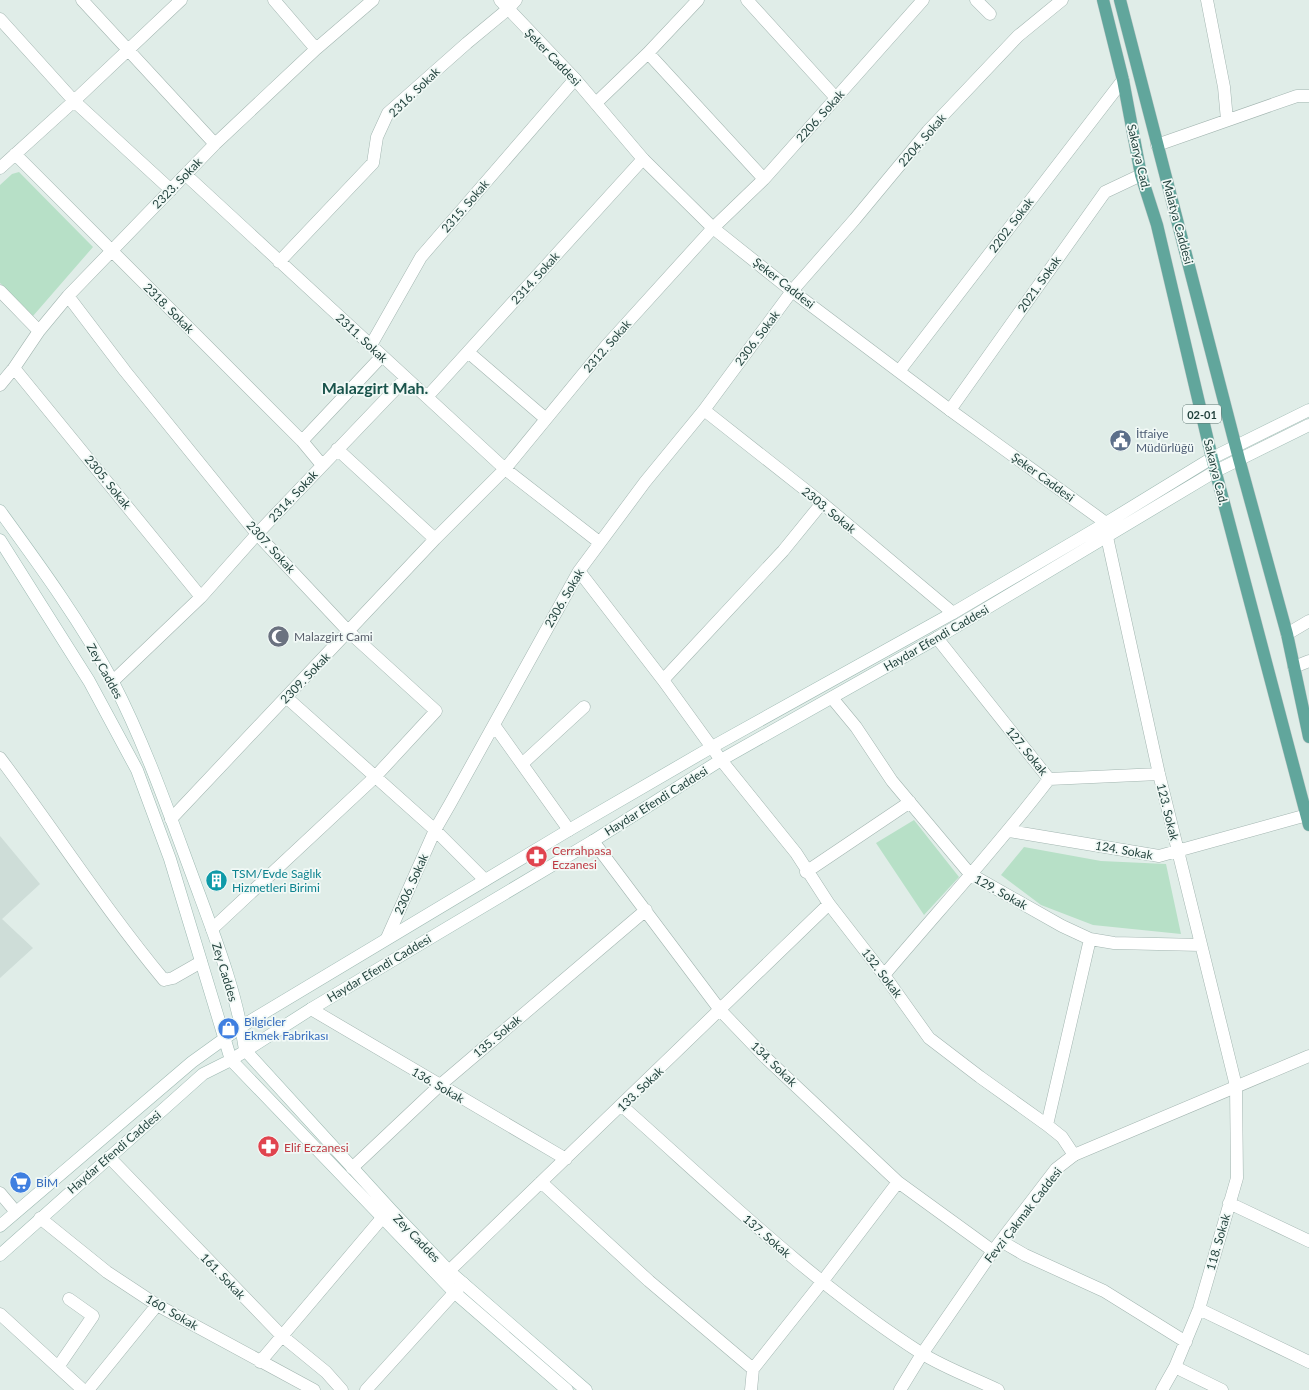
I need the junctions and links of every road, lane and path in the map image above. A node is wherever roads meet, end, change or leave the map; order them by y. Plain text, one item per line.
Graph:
1 (82, 0) edge
2 (181, 0) edge
3 (274, 0) edge
4 (373, 0) edge
5 (698, 0) edge
6 (747, 0) edge
7 (923, 0) edge
8 (976, 0) edge
9 (1062, 0) edge
10 (1103, 0) edge
11 (1120, 0) edge
12 (1207, 0) edge
13 (508, 3) edge
14 (990, 14) dead end
15 (0, 19) edge
16 (316, 49) junction
17 (127, 50) junction
18 (648, 54) junction
19 (575, 79) junction
20 (1123, 80) junction
21 (1309, 96) edge
22 (836, 98) junction
23 (74, 101) junction
24 (596, 103) junction
25 (1227, 120) junction
26 (215, 144) junction
27 (1157, 145) junction
28 (14, 154) junction
29 (643, 159) junction
30 (0, 168) edge
31 (186, 175) junction
32 (1141, 175) junction
33 (764, 179) junction
34 (171, 190) junction
35 (713, 228) junction
36 (113, 252) junction
37 (279, 262) junction
38 (0, 291) edge
39 (792, 291) junction
40 (68, 296) junction
41 (39, 331) junction
42 (371, 344) junction
43 (468, 352) junction
44 (382, 356) junction
45 (14, 368) junction
46 (900, 370) junction
47 (406, 378) junction
48 (0, 384) edge
49 (427, 397) junction
50 (704, 410) junction
51 (950, 410) junction
52 (1309, 410) edge
53 (546, 419) junction
54 (1309, 425) edge
55 (302, 441) junction
56 (1236, 445) junction
57 (338, 449) junction
58 (1212, 458) junction
59 (1239, 459) junction
60 (322, 465) junction
61 (505, 469) junction
62 (1216, 471) junction
63 (822, 503) junction
64 (0, 511) edge
65 (1106, 523) junction
66 (257, 534) junction
67 (1107, 537) junction
68 (435, 539) junction
69 (0, 541) edge
70 (599, 542) junction
71 (579, 571) junction
72 (201, 596) junction
73 (953, 613) junction
74 (1309, 621) edge
75 (349, 632) junction
76 (1287, 634) junction
77 (937, 638) junction
78 (1309, 661) edge
79 (1294, 667) junction
80 (663, 680) junction
81 (112, 682) junction
82 (286, 697) junction
83 (832, 698) junction
84 (584, 707) dead end
85 (494, 725) junction
86 (1309, 737) edge
87 (712, 748) junction
88 (0, 758) edge
89 (721, 760) junction
90 (522, 764) junction
91 (1159, 774) junction
92 (375, 777) junction
93 (1049, 779) junction
94 (910, 802) junction
95 (171, 819) junction
96 (1308, 820) edge
97 (435, 830) junction
98 (569, 830) junction
99 (1009, 831) junction
100 (593, 841) junction
101 (1178, 852) junction
102 (806, 872) junction
103 (970, 874) junction
104 (485, 880) junction
105 (829, 904) junction
106 (646, 910) junction
107 (212, 929) junction
108 (387, 938) junction
109 (1090, 939) junction
110 (1201, 945) junction
111 (201, 962) junction
112 (884, 975) junction
113 (311, 1009) junction
114 (720, 1010) junction
115 (242, 1026) junction
116 (224, 1039) junction
117 (245, 1050) junction
118 (1309, 1056) edge
119 (231, 1060) junction
120 (439, 1086) junction
121 (1236, 1086) junction
122 (622, 1106) junction
123 (1047, 1125) junction
124 (1074, 1156) junction
125 (109, 1157) junction
126 (566, 1159) junction
127 (352, 1168) junction
128 (541, 1182) junction
129 (898, 1182) junction
130 (0, 1193) edge
131 (1229, 1203) junction
132 (16, 1212) junction
133 (40, 1218) junction
134 (382, 1218) junction
135 (0, 1226) edge
136 (1309, 1240) edge
137 (1001, 1241) junction
138 (993, 1251) junction
139 (0, 1255) edge
140 (449, 1271) junction
141 (822, 1282) junction
142 (459, 1288) junction
143 (69, 1299) dead end
144 (157, 1305) junction
145 (1199, 1308) junction
146 (0, 1314) edge
147 (282, 1336) junction
148 (1186, 1342) junction
149 (922, 1354) junction
150 (260, 1362) junction
151 (1309, 1362) edge
152 (58, 1367) junction
153 (1175, 1367) junction
154 (753, 1369) junction
155 (83, 1390) edge
156 (88, 1390) edge
157 (314, 1390) edge
158 (342, 1390) edge
159 (366, 1390) edge
160 (567, 1390) edge
161 (586, 1390) edge
162 (752, 1390) edge
163 (900, 1390) edge
164 (998, 1390) edge
165 (1162, 1390) edge
166 (1222, 1390) edge

1 - 17 street
2 - 17 street
3 - 16 street
4 - 16 street, 2323. Sokak
5 - 18 street
6 - 22 street
7 - 22 street, 2206. Sokak
8 - 14 street
9 - 39 street, 2204. Sokak
10 - 20 main road, Sakarya Cad. / 02-01
11 - 27 main road, Malatya Caddesi
12 - 25 street
13 - 19 street, Şeker Caddesi
13 - 37 street, 2316. Sokak
15 - 23 street
16 - 26 street, 2323. Sokak
17 - 23 street
17 - 26 street
18 - 24 street
18 - 33 street
19 - 24 street, Şeker Caddesi
19 - 42 street, 2315. Sokak
20 - 32 main road, Sakarya Cad. / 02-01
20 - 46 street, 2202. Sokak
21 - 25 street
22 - 33 street, 2206. Sokak
23 - 28 street
23 - 34 street
24 - 29 street, Şeker Caddesi
25 - 27 street
26 - 31 street, 2323. Sokak
27 - 56 main road, Malatya Caddesi
28 - 30 street
28 - 36 street, 2318. Sokak
29 - 35 street, Şeker Caddesi
29 - 43 street, 2314. Sokak
31 - 34 street, 2323. Sokak
31 - 37 street, 2311. Sokak
32 - 51 street, 2021. Sokak
32 - 58 main road, Sakarya Cad. / 02-01
33 - 35 street, 2206. Sokak
34 - 36 street, 2323. Sokak
35 - 39 street, Şeker Caddesi
35 - 53 street, 2312. Sokak
36 - 40 street, 2323. Sokak
36 - 55 street, 2318. Sokak
37 - 42 street, 2311. Sokak
38 - 41 street
39 - 46 street, Şeker Caddesi
39 - 50 street, 2306. Sokak
40 - 41 street, 2323. Sokak
40 - 66 street, 2307. Sokak
41 - 45 street, 2323. Sokak
42 - 44 street, 2311. Sokak
43 - 49 street, 2314. Sokak
43 - 53 street
44 - 47 street, 2311. Sokak
44 - 55 street
45 - 48 street, 2323. Sokak
45 - 72 street, 2305. Sokak
46 - 51 street, Şeker Caddesi
47 - 49 street, 2311. Sokak
47 - 57 street, 2314. Sokak
49 - 61 street, 2311. Sokak
50 - 63 street, 2303. Sokak
50 - 70 street, 2306. Sokak
51 - 65 street, Şeker Caddesi
52 - 56 street, Haydar Efendi Caddesi
53 - 61 street, 2312. Sokak
54 - 59 street, Haydar Efendi Caddesi
55 - 60 street, 2318. Sokak
56 - 58 street, Haydar Efendi Caddesi
56 - 59 main road
57 - 60 street, 2314. Sokak
57 - 68 street
58 - 62 main road, Sakarya Cad. / 02-01
58 - 65 street, Haydar Efendi Caddesi
59 - 62 street, Haydar Efendi Caddesi
59 - 76 main road
60 - 66 street, 2314. Sokak
61 - 68 street, 2309. Sokak
61 - 70 street, 2311. Sokak
62 - 67 street, Haydar Efendi Caddesi
62 - 96 main road, Sakarya Cad. / 02-01
63 - 73 street, 2303. Sokak
63 - 80 street
64 - 81 street, Zey Caddes
65 - 73 street, Haydar Efendi Caddesi
66 - 72 street, 2314. Sokak
66 - 75 street, 2307. Sokak
67 - 77 street, Haydar Efendi Caddesi
67 - 91 street, 123. Sokak
68 - 75 street, 2309. Sokak
69 - 111 street, Zey Caddes
70 - 71 street, 2306. Sokak
71 - 80 street, 132. Sokak
71 - 85 street, 2306. Sokak
72 - 81 street, 2314. Sokak
73 - 87 street, Haydar Efendi Caddesi
74 - 76 street
75 - 82 street, 2309. Sokak
75 - 92 street, 2307. Sokak
76 - 79 main road
77 - 83 street, Haydar Efendi Caddesi
77 - 93 street, 127. Sokak
78 - 79 street
79 - 86 main road
80 - 87 street, 132. Sokak
81 - 95 street, Zey Caddes
82 - 92 street
82 - 95 street, 2309. Sokak
83 - 89 street, Haydar Efendi Caddesi
83 - 94 street, 129. Sokak
84 - 90 street
85 - 90 street
85 - 97 street, 2306. Sokak
87 - 89 street, 132. Sokak
87 - 98 street, Haydar Efendi Caddesi
88 - 111 street
89 - 100 street, Haydar Efendi Caddesi
89 - 102 street, 132. Sokak
90 - 98 street
91 - 93 street, 127. Sokak
91 - 101 street, 123. Sokak
92 - 97 street
92 - 107 street
93 - 99 street
94 - 102 street
94 - 103 street, 129. Sokak
95 - 107 street, Zey Caddes
96 - 101 street, 124. Sokak
97 - 104 street
97 - 108 street, 2306. Sokak
98 - 104 street, Haydar Efendi Caddesi
99 - 101 street, 124. Sokak
99 - 103 street
100 - 106 street, 134. Sokak
100 - 113 street, Haydar Efendi Caddesi
101 - 110 street, 123. Sokak
102 - 105 street, 132. Sokak
103 - 109 street, 129. Sokak
103 - 112 street
104 - 108 street, Haydar Efendi Caddesi
105 - 112 street, 132. Sokak
105 - 114 street, 133. Sokak
106 - 114 street, 134. Sokak
106 - 120 street, 135. Sokak
107 - 115 street, Zey Caddes
108 - 115 street, Haydar Efendi Caddesi
109 - 110 street, 129. Sokak
109 - 123 street
110 - 121 street, 123. Sokak
111 - 116 street, Zey Caddes
112 - 123 street, 132. Sokak
113 - 117 street, Haydar Efendi Caddesi
113 - 120 street, 136. Sokak
114 - 122 street, 133. Sokak
114 - 129 street, 134. Sokak
115 - 116 street, Haydar Efendi Caddesi
115 - 117 street, Zey Caddes
116 - 119 street, Zey Caddes
116 - 132 street, Haydar Efendi Caddesi
117 - 119 street, Haydar Efendi Caddesi
117 - 127 street, Zey Caddes
118 - 121 street, Fevzi Çakmak Caddesi
119 - 125 street, Haydar Efendi Caddesi
119 - 134 street, Zey Caddes
120 - 126 street, 136. Sokak
120 - 127 street, 135. Sokak
121 - 124 street, Fevzi Çakmak Caddesi
121 - 131 street, 118. Sokak
122 - 126 street, 133. Sokak
122 - 141 street, 137. Sokak
123 - 124 street, 132. Sokak
124 - 137 street, Fevzi Çakmak Caddesi
125 - 133 street, Haydar Efendi Caddesi
125 - 147 street, 161. Sokak
126 - 128 street, 133. Sokak
127 - 140 street, Zey Caddes
128 - 140 street, 133. Sokak
128 - 154 street
129 - 138 street, 134. Sokak
129 - 141 street
130 - 132 street
131 - 136 street
131 - 145 street, 118. Sokak
132 - 135 street, Haydar Efendi Caddesi
133 - 139 street, Haydar Efendi Caddesi
133 - 144 street, 160. Sokak
134 - 142 street, Zey Caddes
134 - 147 street
137 - 138 street, Fevzi Çakmak Caddesi
137 - 148 street
138 - 149 street, Fevzi Çakmak Caddesi
140 - 142 street, Zey Caddes
141 - 149 street, 137. Sokak
141 - 154 street
142 - 159 street
142 - 160 street, Zey Caddes
142 - 161 street, Zey Caddes
143 - 152 street
144 - 150 street, 160. Sokak
144 - 156 street
145 - 148 street, 118. Sokak
145 - 151 street
146 - 152 street
147 - 150 street
147 - 158 street, 161. Sokak
148 - 153 street, 118. Sokak
149 - 163 street, Fevzi Çakmak Caddesi
149 - 164 street, 137. Sokak
150 - 157 street, 160. Sokak
152 - 155 street
153 - 165 street, 118. Sokak
153 - 166 street
154 - 162 street

